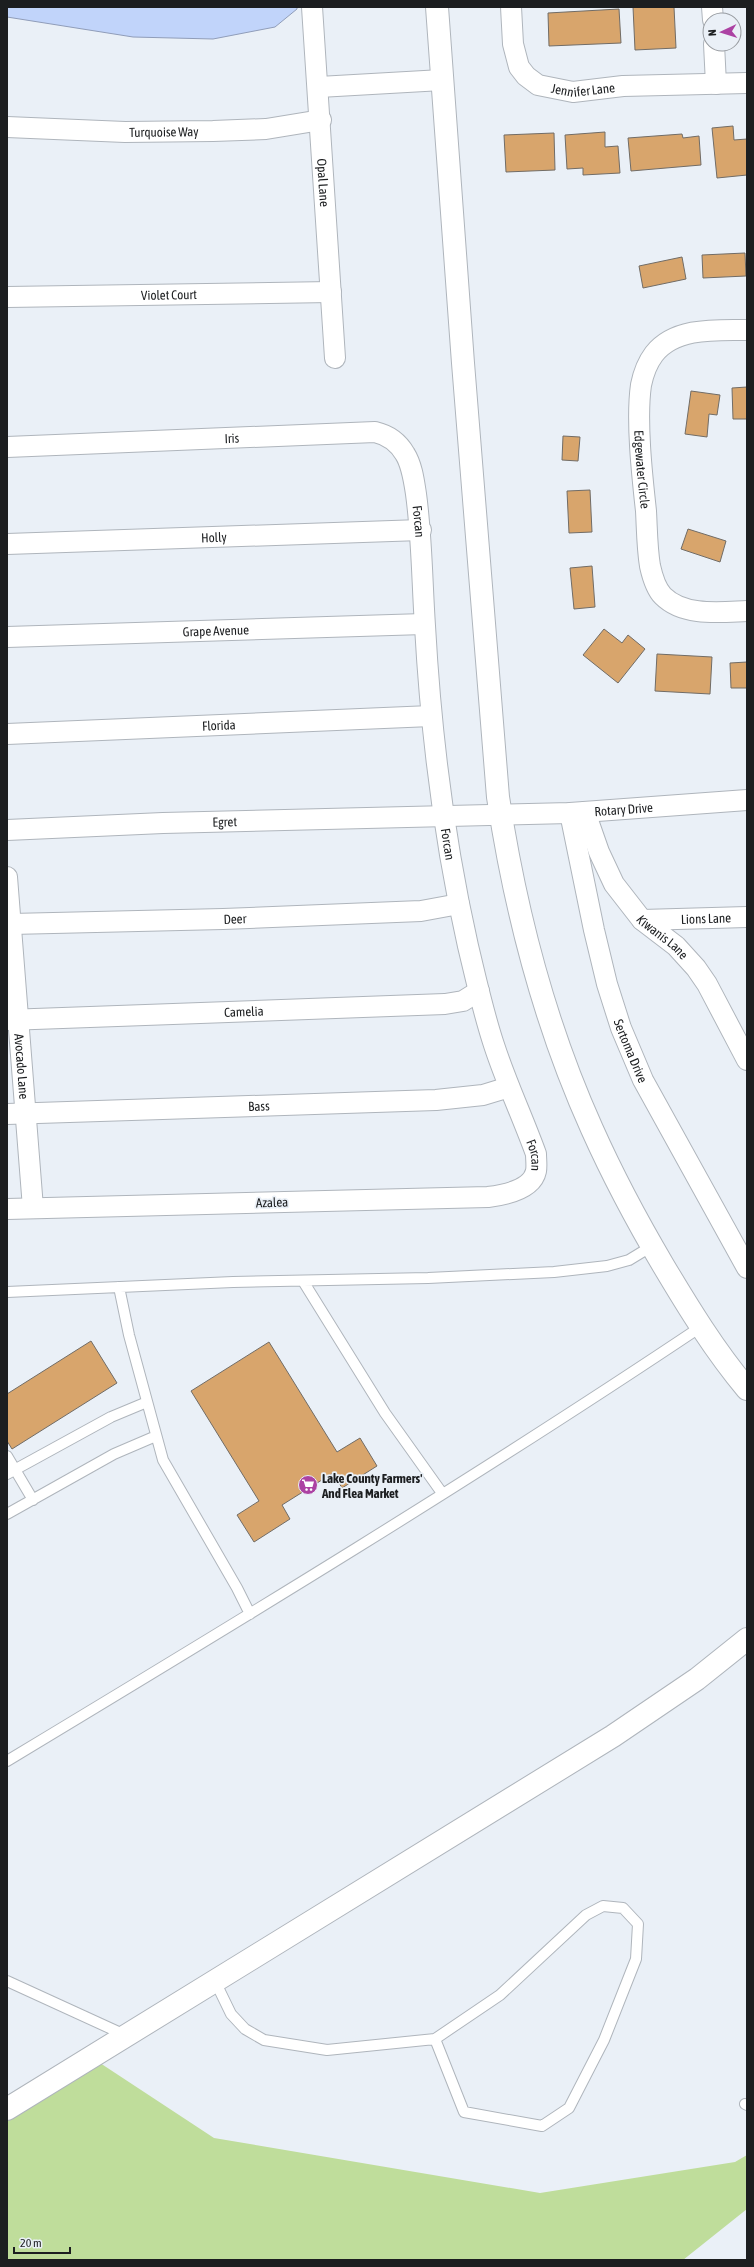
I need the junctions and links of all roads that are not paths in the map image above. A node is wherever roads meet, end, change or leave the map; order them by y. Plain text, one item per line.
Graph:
1 (312, 7) edge
2 (437, 7) edge
3 (511, 7) edge
4 (714, 52) edge
5 (442, 80) junction
6 (747, 82) edge
7 (716, 84) junction
8 (319, 87) junction
9 (321, 120) junction
10 (7, 127) edge
11 (331, 292) junction
12 (7, 297) edge
13 (747, 330) edge
14 (335, 358) dead end
15 (7, 447) edge
16 (416, 496) joint
17 (421, 530) junction
18 (7, 544) edge
19 (747, 611) edge
20 (424, 624) junction
21 (7, 636) edge
22 (431, 716) junction
23 (7, 734) edge
24 (747, 800) edge
25 (578, 812) junction
26 (500, 815) junction
27 (444, 817) junction
28 (7, 830) edge
29 (7, 878) edge
30 (459, 904) junction
31 (747, 917) edge
32 (642, 920) junction
33 (11, 924) junction
34 (479, 991) junction
35 (13, 1020) edge
36 (747, 1060) edge
37 (509, 1087) junction
38 (16, 1114) edge
39 (533, 1179) joint
40 (33, 1208) junction
41 (7, 1209) edge
42 (652, 1246) junction
43 (747, 1268) edge
44 (303, 1281) junction
45 (119, 1287) junction
46 (7, 1292) edge
47 (702, 1326) junction
48 (747, 1389) edge
49 (147, 1402) junction
50 (156, 1436) junction
51 (7, 1456) edge
52 (11, 1472) edge
53 (442, 1493) junction
54 (33, 1500) junction
55 (7, 1514) edge
56 (250, 1614) junction
57 (747, 1639) edge
58 (7, 1761) edge
59 (7, 1981) edge
60 (214, 1981) junction
61 (125, 2035) junction
62 (435, 2039) junction
63 (7, 2109) edge

1 - 8 street, Opal Lane
2 - 5 main road
3 - 7 street, Jennifer Lane
4 - 7 street
5 - 8 street
5 - 26 main road
6 - 7 street, Jennifer Lane
8 - 9 street, Opal Lane
9 - 10 street, Turquoise Way
9 - 11 street, Opal Lane
11 - 12 street, Violet Court
11 - 14 street, Opal Lane
13 - 19 street, Edgewater Circle
15 - 16 street, Iris
16 - 17 street, Forcan
17 - 18 street, Holly
17 - 20 street, Forcan
20 - 21 street, Grape Avenue
20 - 22 street, Forcan
22 - 23 street, Florida
22 - 27 street, Forcan
24 - 25 street, Rotary Drive
25 - 26 street, Rotary Drive
25 - 32 street, Kiwanis Lane
25 - 43 street, Sertoma Drive
26 - 27 street, Egret
26 - 42 main road
27 - 28 street, Egret
27 - 30 street, Forcan
29 - 33 street, Avocado Lane
30 - 33 street, Deer
30 - 34 street, Forcan
31 - 32 street, Lions Lane
32 - 36 street, Kiwanis Lane
33 - 35 street, Avocado Lane
34 - 35 street, Camelia
34 - 37 street, Forcan
35 - 38 street, Avocado Lane
37 - 38 street, Bass
37 - 39 street, Forcan
38 - 40 street, Avocado Lane
39 - 40 street, Azalea
40 - 41 street, Azalea
42 - 44 lane
42 - 47 main road
44 - 45 lane
44 - 53 lane
45 - 46 lane
45 - 49 lane
47 - 48 main road
47 - 53 lane
49 - 50 lane
49 - 52 lane
50 - 54 lane
50 - 56 lane
51 - 52 lane
52 - 54 lane
53 - 56 lane
54 - 55 lane
56 - 58 lane
57 - 60 main road
59 - 61 lane
60 - 61 main road
60 - 62 lane
61 - 63 main road
62 - 62 lane

